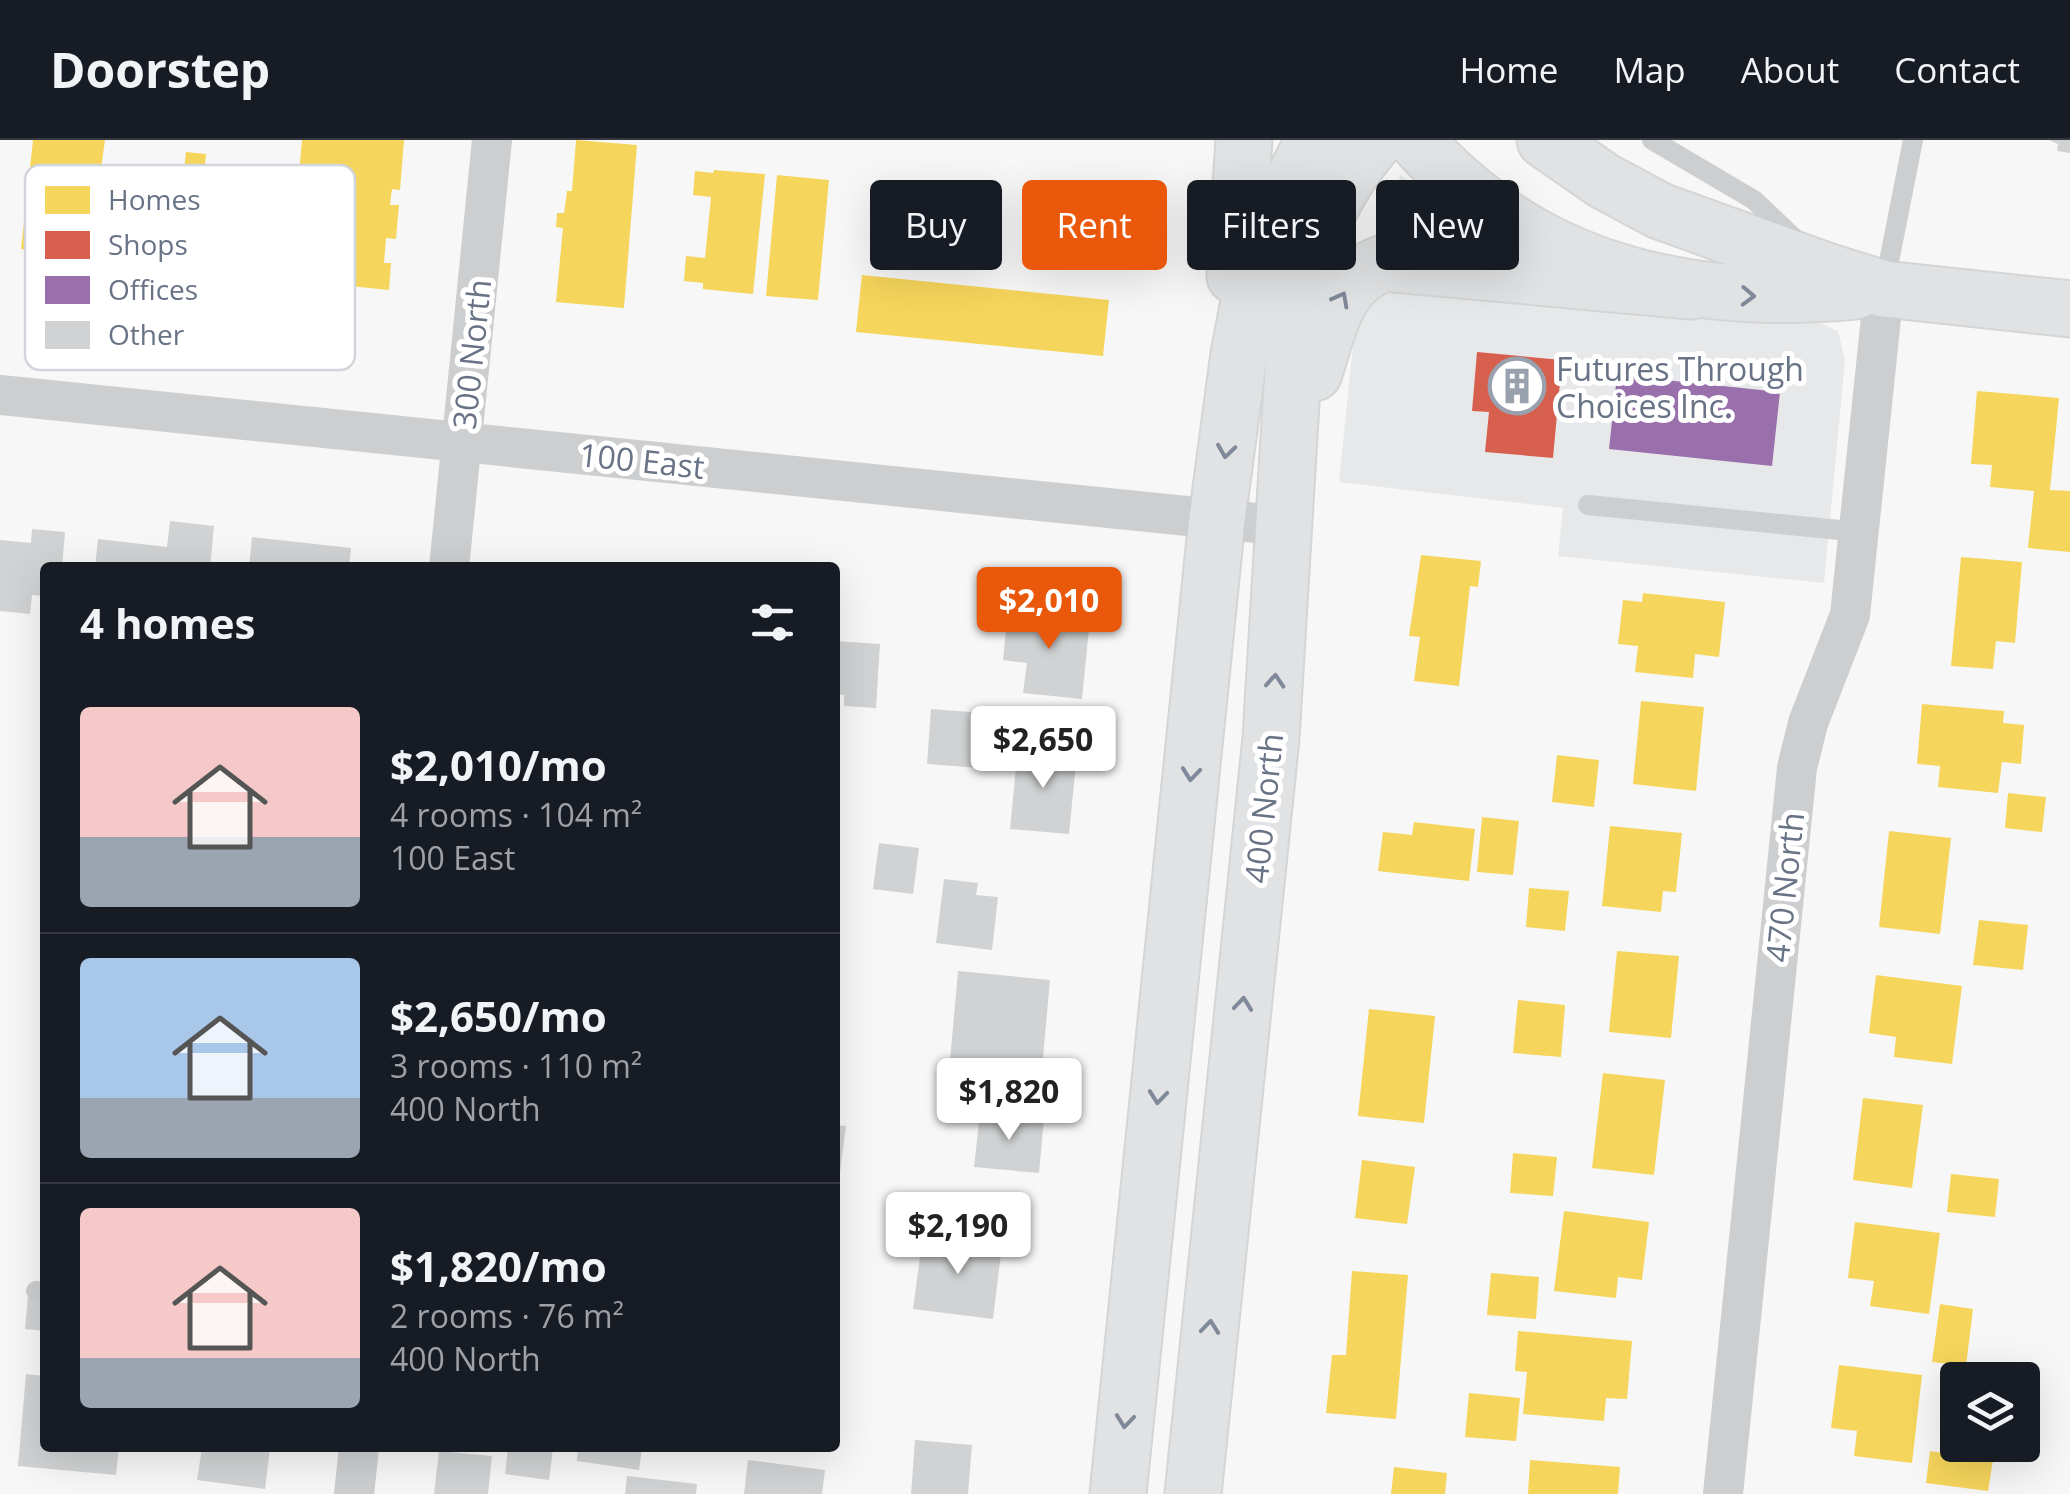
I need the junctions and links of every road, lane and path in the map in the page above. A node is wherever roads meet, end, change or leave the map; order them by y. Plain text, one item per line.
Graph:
1 (492, 140) edge
2 (1244, 140) edge
3 (1314, 140) edge
4 (1376, 140) edge
5 (1416, 140) edge
6 (1544, 140) edge
7 (1652, 140) edge
8 (1913, 140) edge
9 (1829, 272) junction
10 (1884, 289) junction
11 (1690, 291) junction
12 (2070, 310) edge
13 (1239, 354) junction
14 (0, 394) edge
15 (462, 442) junction
16 (1286, 457) junction
17 (1588, 505) dead end
18 (1217, 519) junction
19 (1284, 526) junction
20 (1860, 532) junction
21 (450, 562) edge
22 (359, 1452) edge
23 (354, 1494) edge
24 (1118, 1494) edge
25 (1193, 1494) edge
26 (1723, 1494) edge

1 - 15 street, 300 North
2 - 13 main road
3 - 13 main road
4 - 16 main road, 400 North
5 - 11 main road
6 - 9 main road
7 - 9 lane
8 - 10 lane
9 - 10 main road
11 -> 10 main road
10 - 12 main road
10 - 20 street, 470 North
16 -> 11 main road
13 -> 18 main road
14 - 15 street, 100 East
15 - 18 street, 100 East
15 - 21 street, 300 North
16 - 19 main road, 400 North
17 - 20 lane
18 - 19 street, 100 East
18 -> 24 main road
25 -> 19 main road, 400 North
20 - 26 street, 470 North
22 - 23 street

